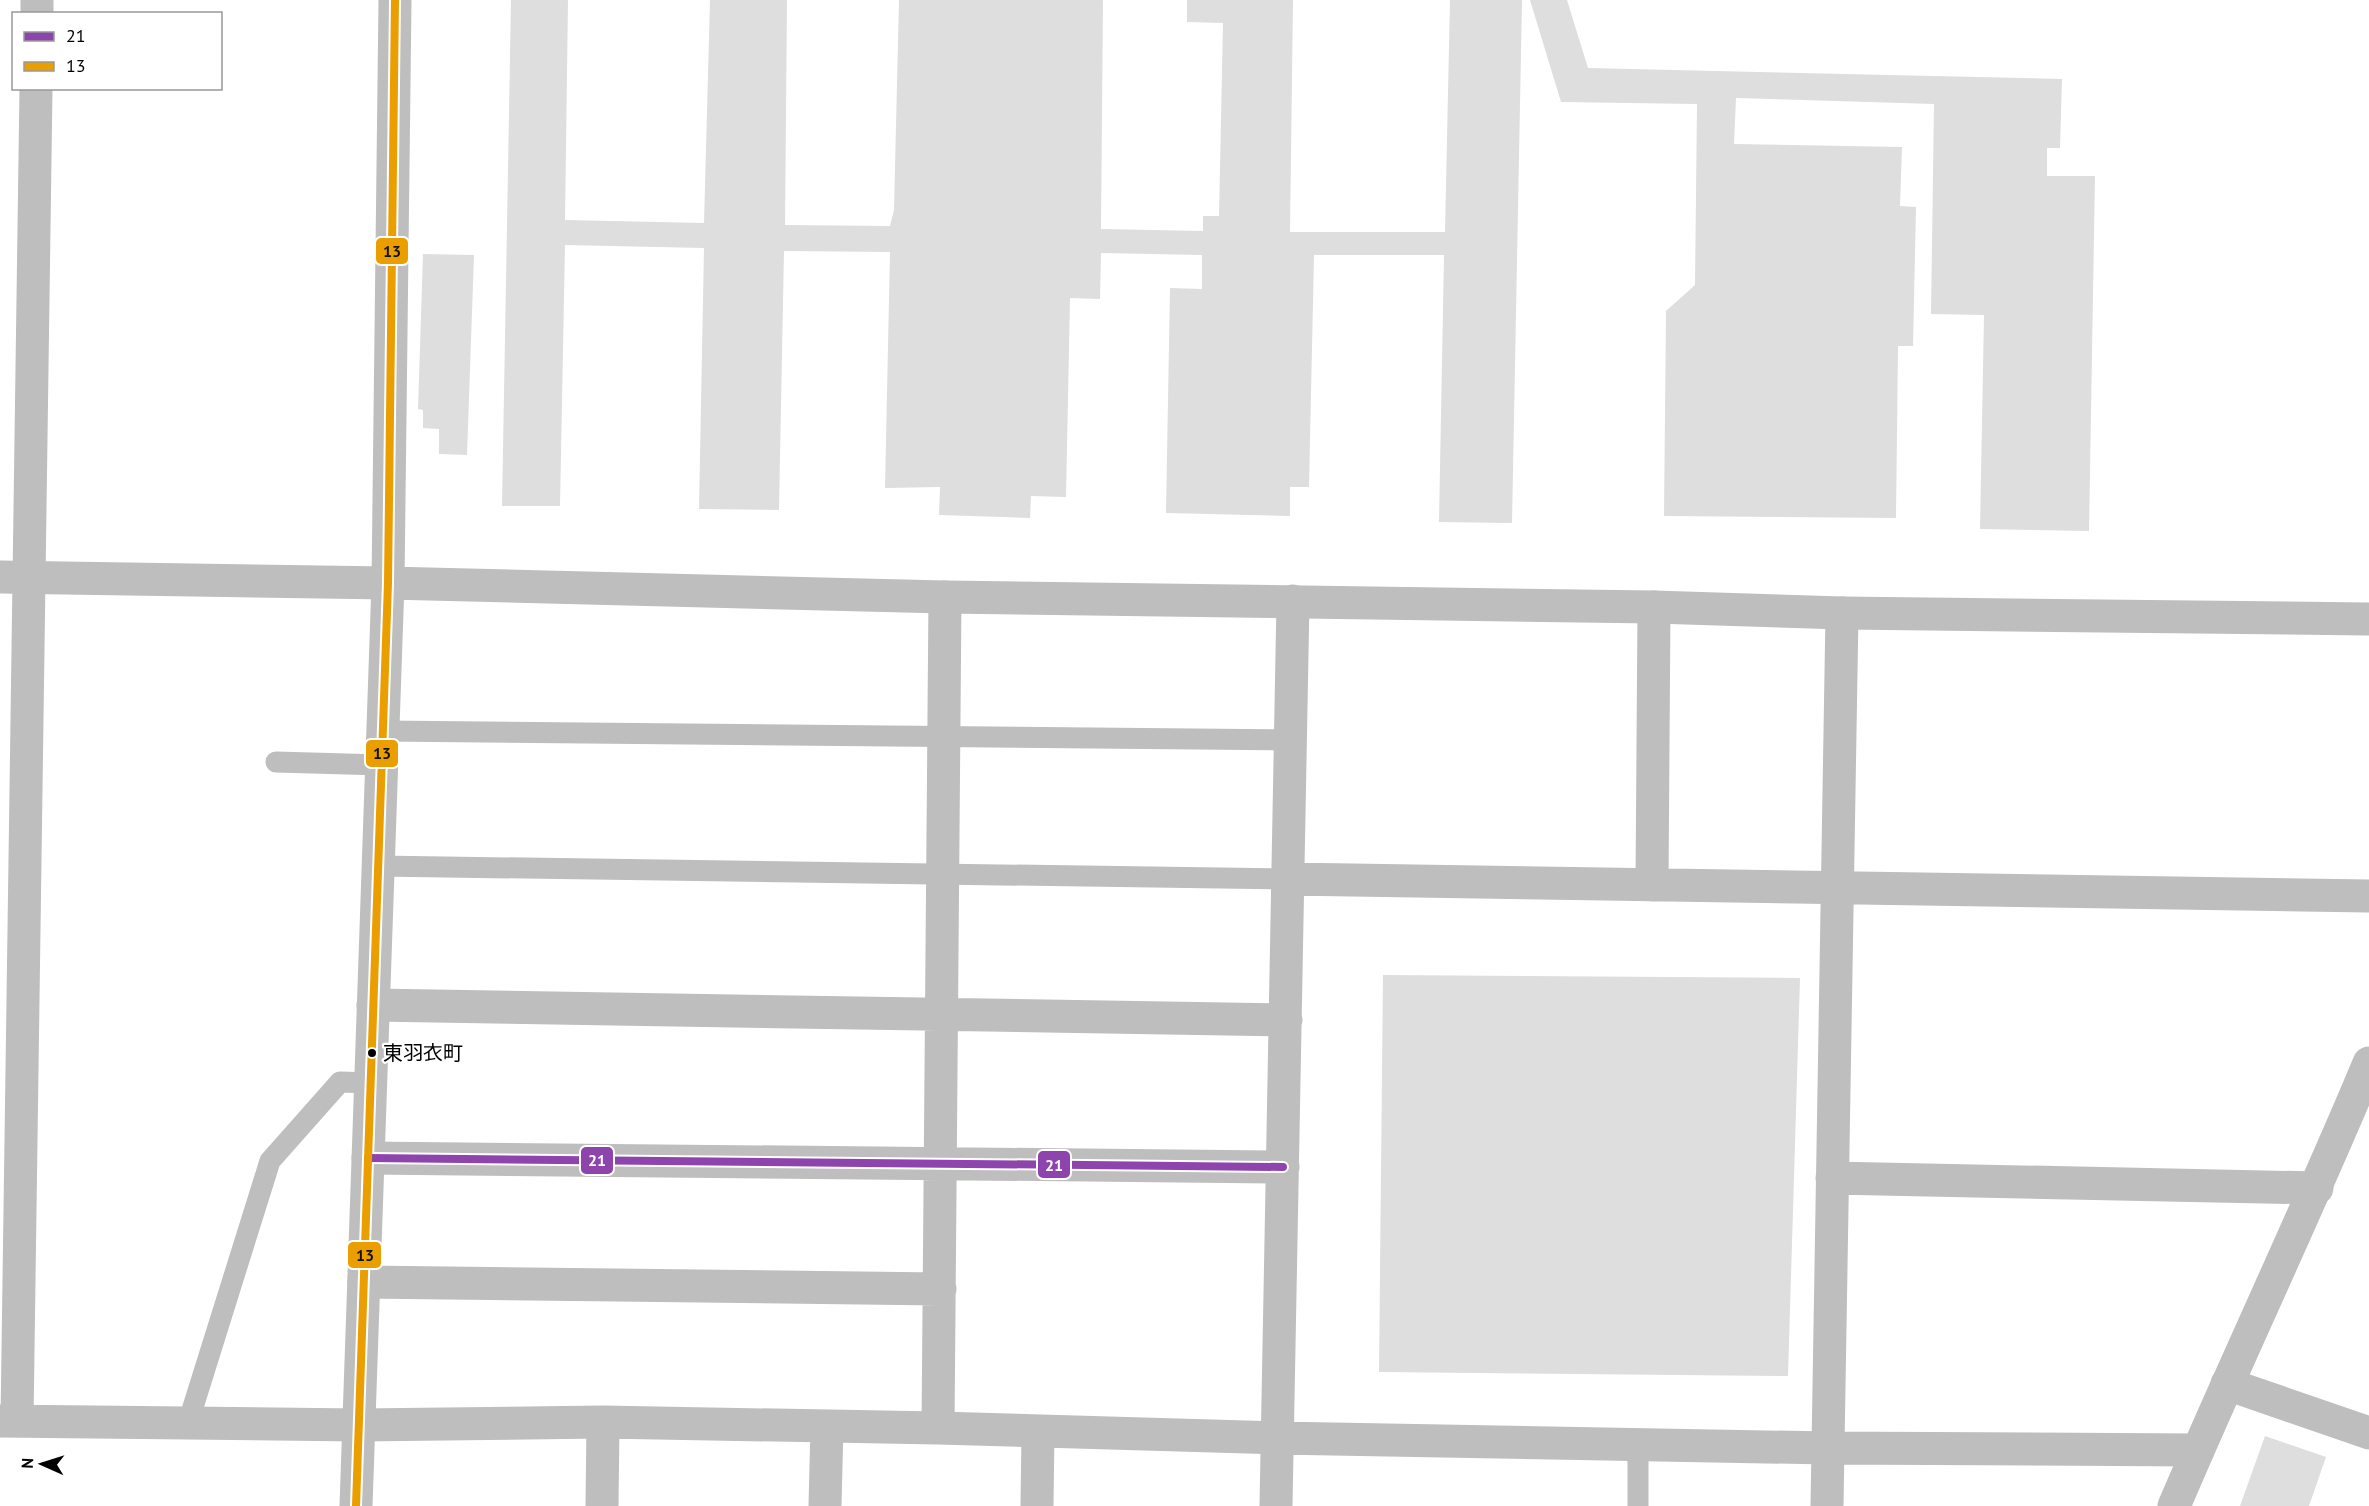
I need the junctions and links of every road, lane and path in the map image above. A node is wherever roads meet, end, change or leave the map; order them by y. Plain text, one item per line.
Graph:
1 (395, 0) edge
2 (36, 90) edge
3 (14, 577) edge
4 (388, 582) junction
5 (945, 597) junction
6 (1293, 601) junction
7 (1653, 607) junction
8 (1842, 613) junction
9 (2369, 620) edge
10 (383, 732) junction
11 (944, 737) junction
12 (1291, 740) junction
13 (276, 762) dead end
14 (382, 765) junction
15 (378, 866) junction
16 (943, 874) junction
17 (1288, 879) junction
18 (1653, 885) junction
19 (1837, 887) junction
20 (2369, 896) edge
21 (373, 1005) junction
22 (942, 1014) junction
23 (1286, 1020) junction
24 (2369, 1063) edge
25 (371, 1083) junction
26 (368, 1158) junction
27 (941, 1164) junction
28 (1283, 1167) junction
29 (1832, 1178) junction
30 (2317, 1188) junction
31 (364, 1282) junction
32 (940, 1289) junction
33 (2227, 1384) junction
34 (9, 1421) edge
35 (603, 1422) junction
36 (188, 1423) junction
37 (359, 1425) junction
38 (827, 1426) junction
39 (938, 1428) junction
40 (1038, 1431) junction
41 (2369, 1433) edge
42 (1277, 1438) junction
43 (1638, 1444) junction
44 (1828, 1448) junction
45 (2198, 1450) junction
46 (356, 1506) edge
47 (602, 1506) edge
48 (825, 1506) edge
49 (1037, 1506) edge
50 (1276, 1506) edge
51 (1638, 1506) edge
52 (1827, 1506) edge
53 (2174, 1506) edge

1 - 4 street
2 - 3 street
3 - 4 street
3 - 34 street
4 - 5 street
4 - 10 street
5 - 6 street
5 - 11 street
6 - 7 street
6 - 12 street
7 - 8 street
7 - 18 street
8 - 9 street
8 - 19 street
10 - 11 lane
10 - 14 street
11 - 12 lane
11 - 16 street
12 - 17 street
13 - 14 lane
14 - 15 street
15 - 16 lane
15 - 21 street
16 - 17 lane
16 - 22 street
17 - 18 street
17 - 23 street
18 - 19 street
19 - 20 street
19 - 29 street
21 - 22 street
21 - 25 street
22 - 23 street
22 - 27 street
23 - 28 street
24 - 30 street
25 - 26 street
25 - 36 lane
26 - 27 street
26 - 31 street
27 - 28 street
27 - 32 street
28 - 42 street
29 - 30 street
29 - 44 street
30 - 33 street
31 - 32 street
31 - 37 street
32 - 39 street
33 - 41 street
33 - 45 street
34 - 36 street
35 - 37 street
35 - 38 street
35 - 47 street
36 - 37 street
37 - 46 street
38 - 39 street
38 - 48 street
39 - 40 street
40 - 42 street
40 - 49 street
42 - 43 street
42 - 50 street
43 - 44 street
43 - 51 lane
44 - 45 street
44 - 52 street
45 - 53 street

